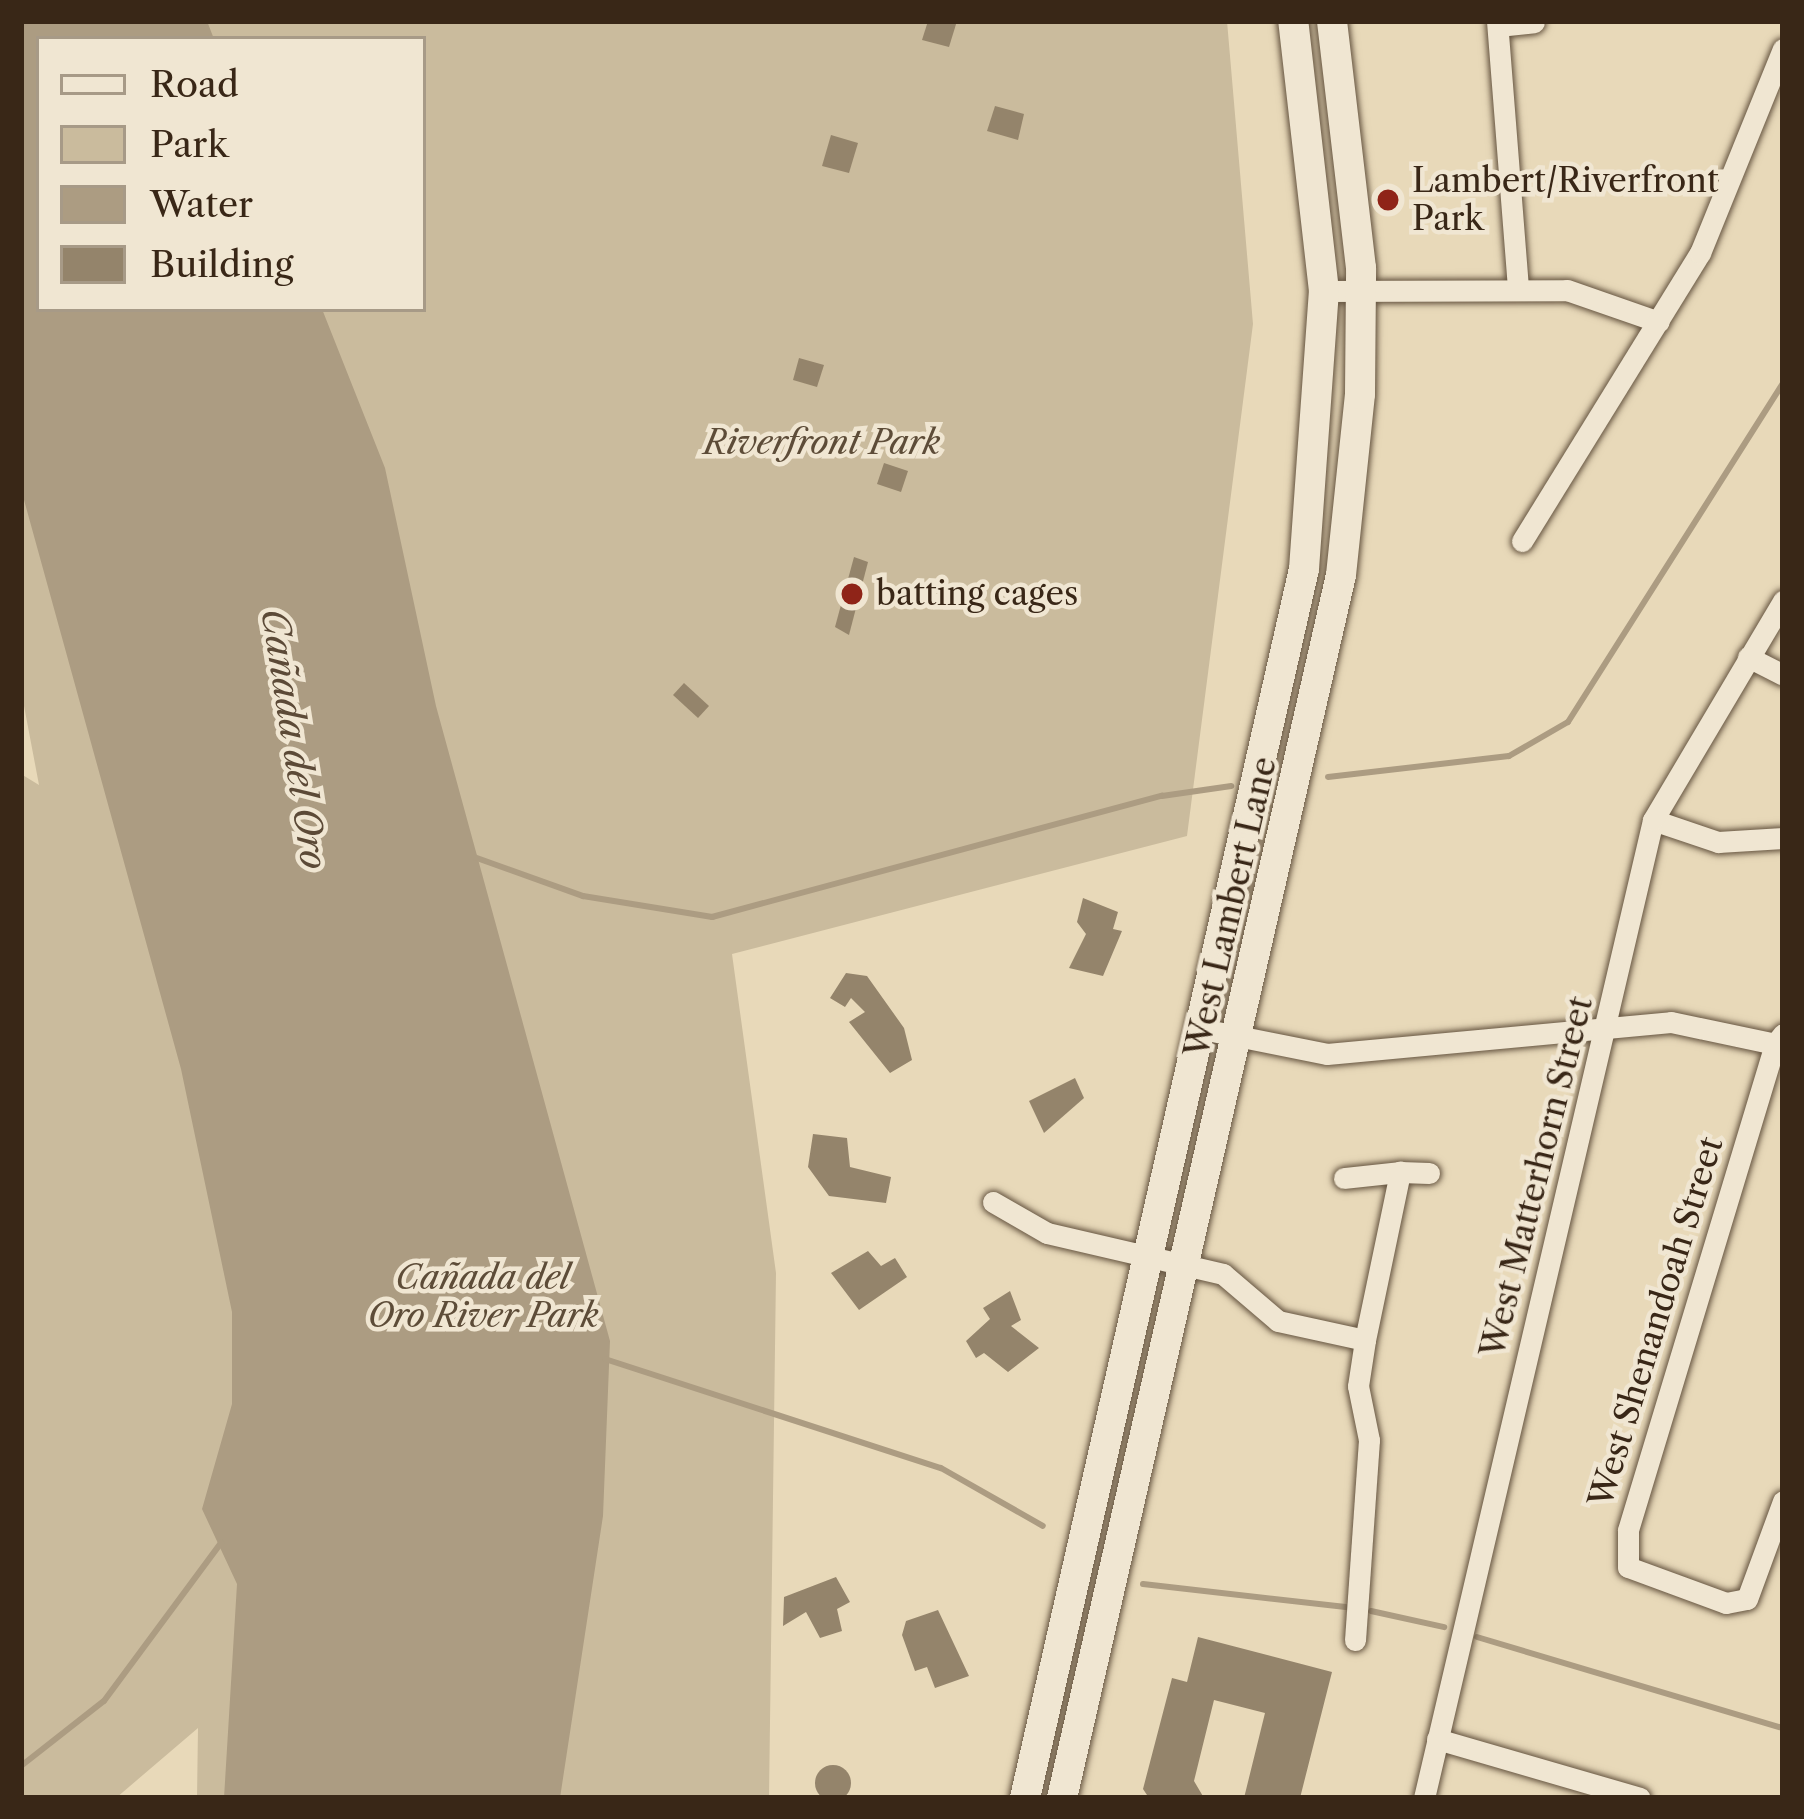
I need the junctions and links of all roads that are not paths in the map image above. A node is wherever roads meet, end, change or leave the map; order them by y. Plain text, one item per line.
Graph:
1 (1294, 21) edge
2 (1332, 21) edge
3 (1534, 22) edge
4 (1498, 23) edge
5 (1783, 49) edge
6 (1518, 286) junction
7 (1324, 291) junction
8 (1361, 291) junction
9 (1658, 322) junction
10 (1522, 541) dead end
11 (1783, 601) edge
12 (1748, 657) junction
13 (1783, 675) edge
14 (1653, 820) junction
15 (1783, 838) edge
16 (1608, 1028) junction
17 (1202, 1029) junction
18 (1238, 1038) junction
19 (1780, 1045) edge
20 (1400, 1172) junction
21 (1429, 1173) dead end
22 (1344, 1178) dead end
23 (993, 1202) dead end
24 (1147, 1258) junction
25 (1184, 1267) junction
26 (1365, 1340) junction
27 (1783, 1501) edge
28 (1355, 1640) dead end
29 (1437, 1739) junction
30 (1565, 1787) edge
31 (1025, 1798) edge
32 (1062, 1798) edge
33 (1424, 1798) edge
34 (1640, 1798) edge

1 - 7 main road, West Lambert Lane
2 - 8 main road, West Lambert Lane
3 - 4 street
4 - 6 street
5 - 9 street
6 - 8 street
6 - 9 street
7 - 8 street
7 - 17 main road, West Lambert Lane
8 - 18 main road, West Lambert Lane
9 - 10 street
11 - 12 street, West Matterhorn Street
12 - 13 street
12 - 14 street, West Matterhorn Street
14 - 15 street
14 - 16 street, West Matterhorn Street
16 - 18 street
16 - 19 street
16 - 29 street, West Matterhorn Street
17 - 18 street
17 - 24 main road, West Lambert Lane
18 - 25 main road, West Lambert Lane
19 - 27 street, West Shenandoah Street
20 - 21 street
20 - 22 street
20 - 26 street
23 - 24 street
24 - 25 street
24 - 31 main road, West Lambert Lane
25 - 26 street
25 - 32 main road, West Lambert Lane
26 - 28 street
29 - 30 street
29 - 33 street, West Matterhorn Street
30 - 34 street

